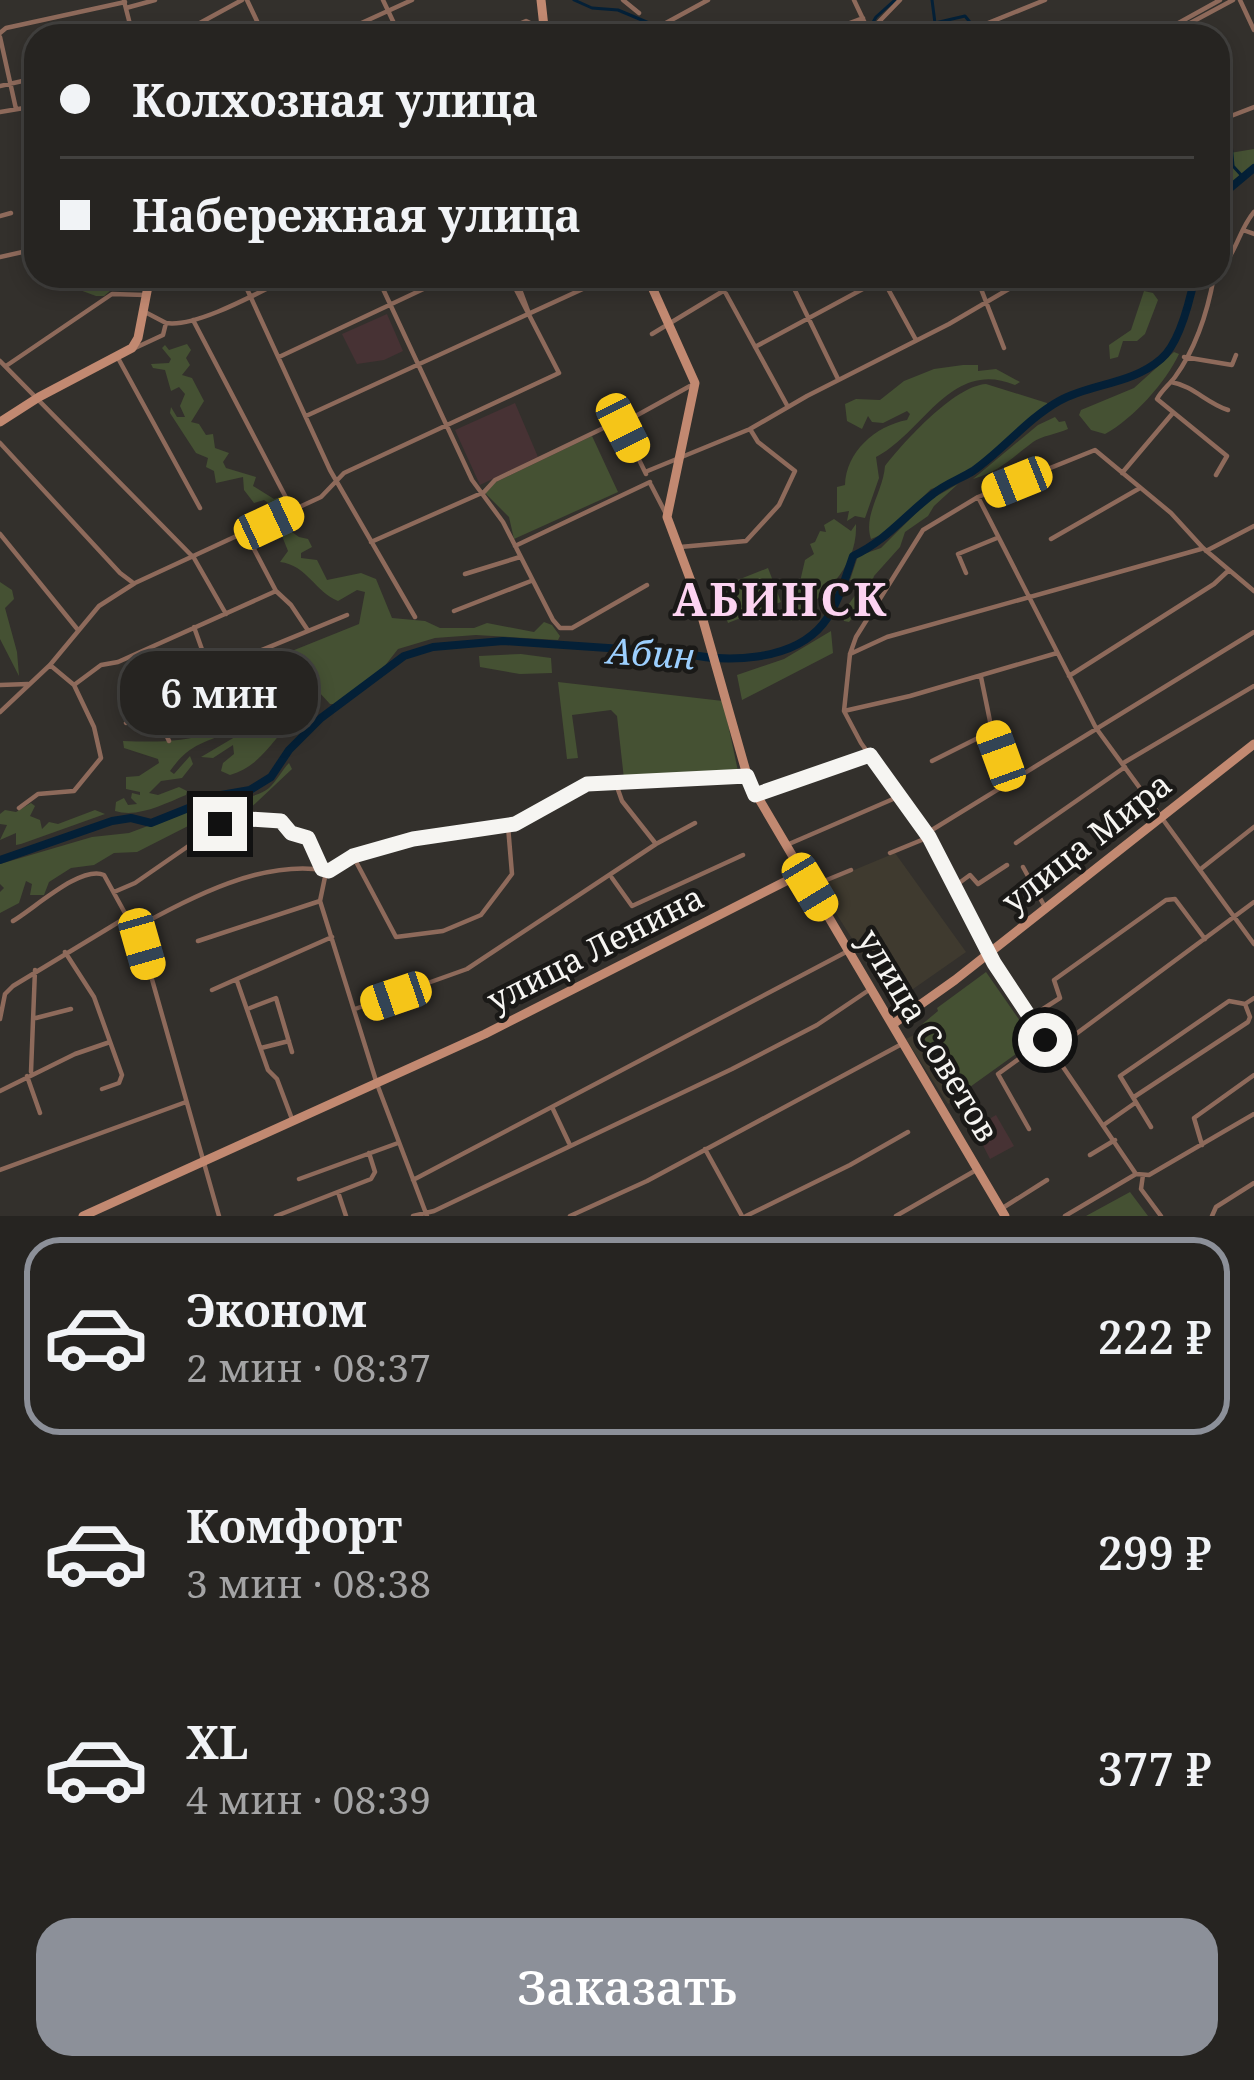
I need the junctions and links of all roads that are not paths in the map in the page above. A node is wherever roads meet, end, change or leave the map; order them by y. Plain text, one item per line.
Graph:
1 (155, 0) edge
2 (244, 0) edge
3 (383, 0) edge
4 (412, 0) edge
5 (623, 0) edge
6 (708, 0) edge
7 (854, 0) edge
8 (900, 0) edge
9 (1045, 0) edge
10 (1220, 0) edge
11 (1236, 0) edge
12 (125, 3) edge
13 (388, 10) junction
14 (639, 13) dead end
15 (863, 18) junction
16 (38, 24) edge
17 (199, 24) edge
18 (358, 24) edge
19 (394, 24) edge
20 (664, 24) edge
21 (847, 24) edge
22 (866, 24) edge
23 (879, 24) edge
24 (986, 24) edge
25 (1177, 24) edge
26 (1189, 24) edge
27 (1254, 30) edge
28 (0, 33) edge
29 (24, 80) edge
30 (10, 83) junction
31 (0, 86) edge
32 (24, 108) edge
33 (16, 110) junction
34 (0, 112) edge
35 (1254, 212) edge
36 (11, 213) dead end
37 (0, 216) edge
38 (1243, 230) junction
39 (1254, 234) edge
40 (1230, 256) edge
41 (147, 288) edge
42 (247, 288) edge
43 (267, 288) edge
44 (382, 288) edge
45 (424, 288) edge
46 (518, 288) edge
47 (584, 288) edge
48 (653, 288) edge
49 (727, 288) edge
50 (794, 288) edge
51 (863, 288) edge
52 (890, 288) edge
53 (981, 288) edge
54 (1010, 288) edge
55 (1212, 288) edge
56 (724, 290) junction
57 (145, 295) junction
58 (251, 296) junction
59 (987, 301) junction
60 (390, 303) junction
61 (143, 311) junction
62 (529, 312) junction
63 (809, 317) junction
64 (193, 320) junction
65 (166, 323) junction
66 (670, 323) junction
67 (652, 334) dead end
68 (917, 342) junction
69 (755, 347) junction
70 (132, 348) junction
71 (1004, 348) dead end
72 (1236, 356) dead end
73 (279, 357) junction
74 (1184, 357) junction
75 (118, 358) junction
76 (3, 364) edge
77 (418, 364) junction
78 (839, 381) junction
79 (1171, 382) junction
80 (695, 383) junction
81 (38, 397) junction
82 (788, 407) junction
83 (1228, 410) dead end
84 (1172, 414) junction
85 (306, 416) junction
86 (0, 422) edge
87 (623, 423) junction
88 (447, 427) junction
89 (750, 429) junction
90 (0, 443) edge
91 (679, 460) junction
92 (645, 472) junction
93 (1121, 472) junction
94 (1216, 475) dead end
95 (337, 478) junction
96 (650, 482) junction
97 (1140, 488) junction
98 (479, 494) junction
99 (978, 497) junction
100 (200, 508) dead end
101 (293, 512) junction
102 (668, 517) junction
103 (1254, 526) edge
104 (0, 534) edge
105 (246, 534) junction
106 (997, 538) junction
107 (1051, 539) dead end
108 (371, 542) junction
109 (515, 546) junction
110 (680, 547) junction
111 (1204, 549) junction
112 (520, 557) junction
113 (194, 558) junction
114 (1229, 570) junction
115 (965, 573) dead end
116 (465, 574) dead end
117 (532, 581) junction
118 (135, 583) junction
119 (647, 585) dead end
120 (276, 591) junction
121 (1254, 591) edge
122 (1027, 598) junction
123 (454, 611) dead end
124 (226, 614) junction
125 (347, 615) dead end
126 (415, 617) dead end
127 (194, 627) junction
128 (307, 629) junction
129 (78, 630) junction
130 (1254, 632) edge
131 (1057, 653) junction
132 (850, 654) junction
133 (130, 657) junction
134 (235, 661) dead end
135 (50, 665) junction
136 (1069, 676) junction
137 (980, 677) junction
138 (28, 684) junction
139 (0, 685) edge
140 (74, 686) junction
141 (1254, 686) edge
142 (221, 703) dead end
143 (155, 711) junction
144 (844, 711) junction
145 (0, 712) edge
146 (126, 723) dead end
147 (1096, 728) junction
148 (992, 731) junction
149 (169, 741) dead end
150 (1254, 744) edge
151 (870, 755) junction
152 (932, 761) dead end
153 (1124, 765) junction
154 (747, 776) junction
155 (615, 782) junction
156 (1010, 782) junction
157 (755, 795) junction
158 (900, 796) junction
159 (19, 808) dead end
160 (1161, 818) junction
161 (695, 823) dead end
162 (508, 826) junction
163 (1254, 827) edge
164 (928, 835) junction
165 (1016, 843) dead end
166 (656, 844) junction
167 (785, 846) junction
168 (890, 853) dead end
169 (743, 855) dead end
170 (353, 856) junction
171 (1007, 865) dead end
172 (1023, 867) dead end
173 (326, 870) junction
174 (851, 870) dead end
175 (1200, 870) junction
176 (802, 874) junction
177 (611, 876) junction
178 (955, 886) junction
179 (810, 887) junction
180 (114, 892) junction
181 (320, 901) junction
182 (1254, 902) edge
183 (1046, 909) junction
184 (1234, 915) junction
185 (127, 917) junction
186 (14, 921) dead end
187 (136, 927) junction
188 (332, 937) junction
189 (1205, 938) junction
190 (198, 941) dead end
191 (1254, 944) edge
192 (848, 951) junction
193 (65, 952) junction
194 (990, 953) junction
195 (35, 970) junction
196 (237, 981) junction
197 (0, 984) edge
198 (10, 988) junction
199 (871, 989) junction
200 (212, 990) dead end
201 (1254, 998) edge
202 (1245, 1004) junction
203 (71, 1009) dead end
204 (247, 1009) junction
205 (354, 1010) junction
206 (0, 1018) edge
207 (33, 1018) junction
208 (1029, 1018) junction
209 (892, 1024) junction
210 (1045, 1040) junction
211 (290, 1041) junction
212 (110, 1042) junction
213 (903, 1042) junction
214 (261, 1048) junction
215 (1053, 1051) junction
216 (292, 1052) dead end
217 (29, 1075) junction
218 (1254, 1075) edge
219 (377, 1084) junction
220 (102, 1089) dead end
221 (0, 1090) edge
222 (1134, 1100) junction
223 (186, 1102) junction
224 (552, 1107) junction
225 (40, 1113) dead end
226 (1254, 1114) edge
227 (293, 1121) junction
228 (1104, 1125) junction
229 (1151, 1127) dead end
230 (1029, 1129) dead end
231 (908, 1132) dead end
232 (1114, 1140) junction
233 (398, 1143) junction
234 (569, 1143) junction
235 (1202, 1145) junction
236 (705, 1149) junction
237 (369, 1153) junction
238 (1090, 1155) dead end
239 (202, 1162) junction
240 (978, 1169) junction
241 (0, 1170) edge
242 (1139, 1174) junction
243 (299, 1179) dead end
244 (412, 1180) junction
245 (1047, 1180) dead end
246 (1254, 1184) edge
247 (338, 1192) junction
248 (591, 1208) junction
249 (1003, 1213) edge
250 (426, 1214) edge
251 (83, 1216) edge
252 (218, 1216) edge
253 (276, 1216) edge
254 (346, 1216) edge
255 (413, 1216) edge
256 (570, 1216) edge
257 (594, 1216) edge
258 (744, 1216) edge
259 (896, 1216) edge
260 (1065, 1216) edge
261 (1161, 1216) edge
262 (1212, 1216) edge

1 - 12 street
2 - 17 street
3 - 13 street
4 - 13 street
5 - 14 street
6 - 20 street
7 - 15 street
8 - 23 street
9 - 24 street
10 - 25 street
11 - 26 street
11 - 27 street
12 - 16 street
13 - 18 street
13 - 19 street
15 - 21 street
15 - 22 street
28 - 30 street
29 - 30 street
30 - 31 street
30 - 33 street
32 - 33 street
33 - 34 street
35 - 38 street
36 - 37 street
38 - 39 street
38 - 40 street
41 - 57 main road
42 - 58 street
43 - 58 street
44 - 60 street
45 - 60 street
46 - 62 street
47 - 62 street
48 - 66 main road
49 - 56 street
50 - 63 street
51 - 63 street
52 - 68 street
53 - 59 street
54 - 59 street
55 - 74 street
56 - 66 street
56 - 69 street
57 - 61 main road
57 - 76 street
58 - 64 street
58 - 73 street
59 - 68 street
59 - 71 street
60 - 73 street
60 - 77 street
61 - 65 street
61 - 70 main road
62 - 77 street
62 - 88 street
63 - 69 street
63 - 78 street
64 - 65 street
64 - 101 street
65 - 70 street
66 - 67 street
66 - 80 main road
68 - 78 street
69 - 82 street
70 - 75 main road
72 - 74 street
73 - 85 street
74 - 79 street
75 - 81 main road
75 - 100 street
76 - 81 street
77 - 85 street
77 - 88 street
78 - 82 street
79 - 83 street
79 - 84 street
80 - 87 street
80 - 91 main road
81 - 86 main road
81 - 113 street
82 - 89 street
84 - 93 street
84 - 94 street
85 - 95 street
87 - 92 street
87 - 98 street
88 - 95 street
88 - 98 street
89 - 91 street
89 - 110 street
90 - 118 street
91 - 92 street
91 - 102 main road
92 - 96 street
93 - 97 street
93 - 99 street
95 - 101 street
95 - 108 street
96 - 102 street
96 - 109 street
97 - 107 street
97 - 111 street
98 - 108 street
98 - 109 street
99 - 106 street
99 - 132 street
101 - 105 street
102 - 110 main road, улица Советов
103 - 111 street
104 - 129 street
105 - 113 street
105 - 120 street
106 - 115 street
106 - 122 street
108 - 126 street
109 - 112 street
110 - 154 main road, улица Советов
111 - 114 street
111 - 122 street
112 - 116 street
112 - 117 street
113 - 118 street
113 - 124 street
114 - 121 street
114 - 136 street
117 - 119 street
117 - 123 street
118 - 129 street
120 - 124 street
120 - 128 street
122 - 131 street
122 - 132 street
124 - 127 street
125 - 128 street
127 - 133 street
127 - 142 street
128 - 134 street
129 - 135 street
130 - 147 street
131 - 136 street
131 - 137 street
132 - 144 street
133 - 140 street
133 - 143 street
135 - 138 street
135 - 140 street
136 - 147 street
137 - 144 street
137 - 148 street
138 - 139 street
138 - 145 street
140 - 159 street
141 - 153 street
143 - 146 street
143 - 149 street
144 - 151 street
147 - 153 street
147 - 156 street
148 - 152 street
148 - 156 street
150 - 160 main road, улица Мира
151 - 157 street
151 - 158 street
153 - 160 street
153 - 165 street
154 - 155 street
154 - 157 main road, улица Советов
155 - 162 street
155 - 166 street
156 - 164 street
157 - 167 main road, улица Советов
158 - 164 street
158 - 167 street
160 - 175 street
160 - 183 main road, улица Мира
161 - 166 street
162 - 170 street
162 - 170 street
163 - 175 street
164 - 168 street
164 - 178 street
166 - 177 street
167 - 176 main road, улица Советов
169 - 177 street
170 - 173 street
171 - 178 street
172 - 183 street
173 - 180 street
173 - 181 street
173 - 187 street
174 - 179 street
175 - 184 street
176 - 179 main road, улица Советов
176 - 219 main road, улица Ленина
177 - 205 street
178 - 194 street
179 - 192 main road, улица Советов
180 - 185 street
180 - 186 street
181 - 188 street
181 - 190 street
182 - 184 street
183 - 194 main road, улица Мира
184 - 189 street
184 - 191 street
185 - 187 street
185 - 193 street
187 - 223 street
188 - 196 street
188 - 205 street
189 - 208 street
189 - 215 street
192 - 199 main road, улица Советов
192 - 224 street
193 - 195 street
193 - 212 street
194 - 208 street
194 - 209 main road, улица Мира
195 - 198 street
195 - 207 street
196 - 200 street
196 - 204 street
197 - 198 street
198 - 206 street
199 - 209 main road, улица Советов
199 - 234 street
201 - 202 street
202 - 222 street
202 - 222 street
203 - 207 street
204 - 211 street
204 - 214 street
205 - 219 street
207 - 217 street
208 - 210 street
209 - 213 main road, улица Советов
210 - 215 street
210 - 230 street
211 - 214 street
211 - 216 street
212 - 217 street
212 - 220 street
213 - 236 street
213 - 240 main road, улица Советов
214 - 227 street
215 - 228 street
217 - 221 street
217 - 225 street
218 - 235 street
219 - 227 main road, улица Ленина
219 - 233 street
222 - 228 street
222 - 229 street
223 - 239 street
223 - 241 street
224 - 234 street
224 - 244 street
226 - 235 street
227 - 239 main road, улица Ленина
228 - 232 street
231 - 258 street
232 - 238 street
232 - 242 street
233 - 237 street
233 - 244 street
234 - 250 street
235 - 242 street
236 - 248 street
236 - 258 street
237 - 243 street
237 - 247 street
239 - 251 main road, улица Ленина
239 - 252 street
240 - 249 main road, улица Советов
240 - 259 street
242 - 260 street
242 - 261 street
244 - 250 street
245 - 249 street
246 - 262 street
247 - 253 street
247 - 254 street
248 - 256 street
248 - 257 street
250 - 255 street

